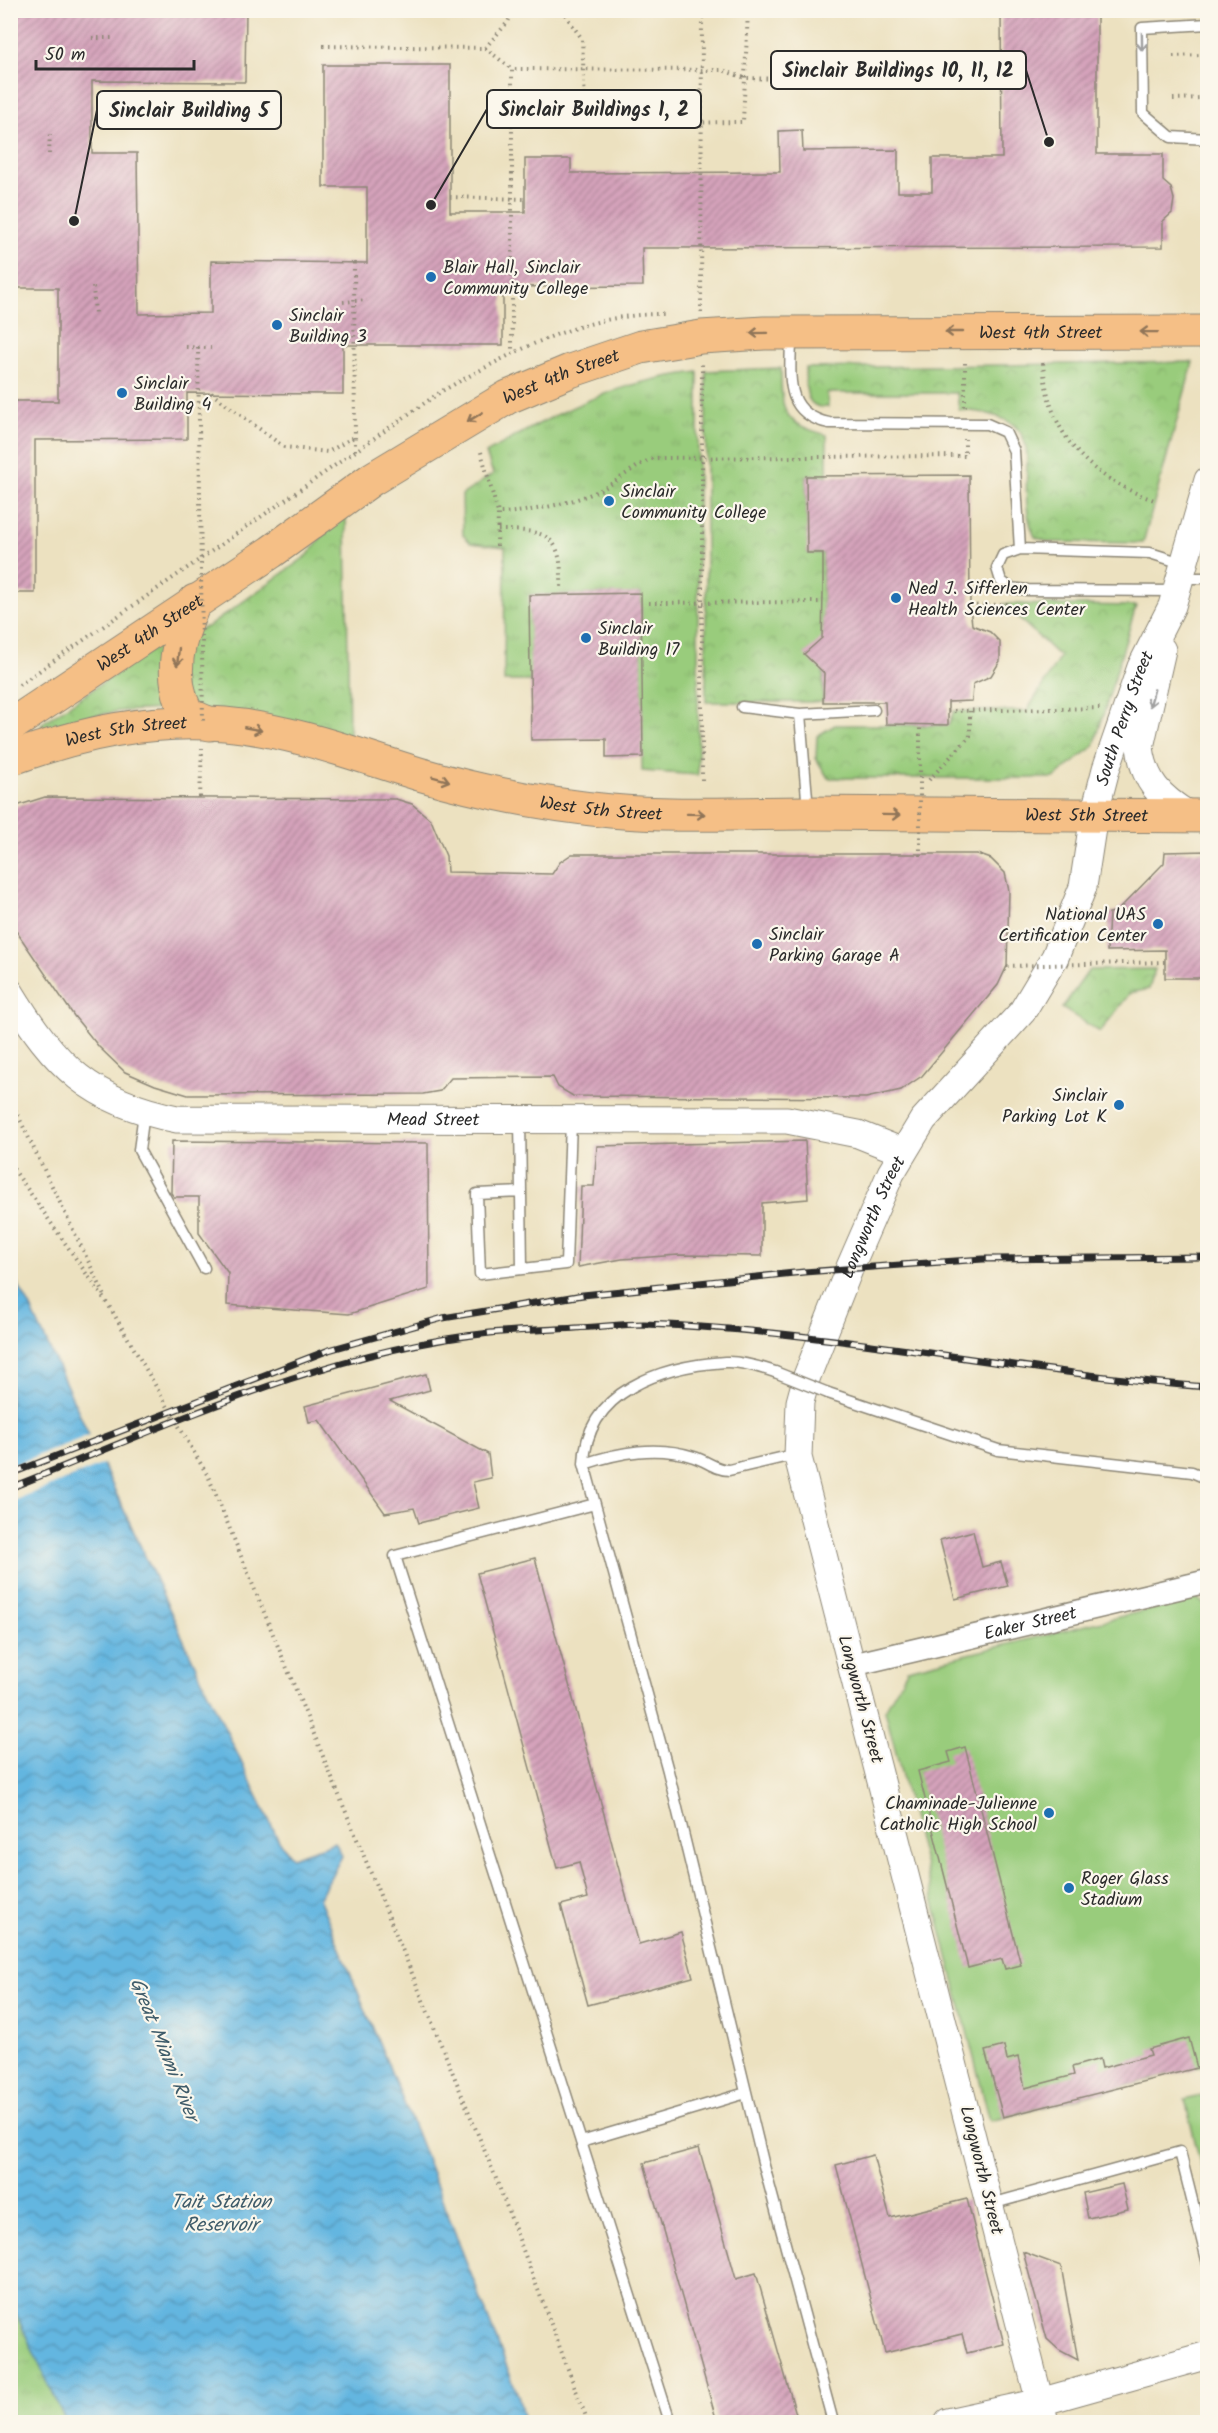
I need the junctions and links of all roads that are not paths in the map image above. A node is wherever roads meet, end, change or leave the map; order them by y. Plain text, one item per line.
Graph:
1 (1208, 24) edge
2 (1208, 139) edge
3 (791, 332) junction
4 (1208, 332) edge
5 (1208, 480) edge
6 (1020, 549) junction
7 (1188, 578) edge
8 (195, 601) junction
9 (1167, 620) junction
10 (742, 707) dead end
11 (874, 710) dead end
12 (800, 714) junction
13 (10, 726) edge
14 (204, 731) junction
15 (10, 759) edge
16 (808, 813) junction
17 (1094, 815) junction
18 (1198, 815) edge
19 (10, 992) edge
20 (1013, 1023) joint
21 (144, 1113) junction
22 (520, 1118) junction
23 (571, 1118) junction
24 (903, 1152) junction
25 (521, 1192) junction
26 (204, 1268) dead end
27 (522, 1269) junction
28 (798, 1454) junction
29 (584, 1464) junction
30 (1208, 1479) edge
31 (595, 1504) junction
32 (1208, 1581) edge
33 (852, 1665) junction
34 (746, 2093) junction
35 (581, 2142) junction
36 (991, 2204) junction
37 (1208, 2264) edge
38 (1208, 2355) edge
39 (1043, 2412) edge
40 (670, 2422) edge
41 (833, 2422) edge
42 (948, 2422) edge

1 -> 2 lane
4 -> 3 main road, West 4th Street
3 - 6 lane
3 -> 8 main road, West 4th Street
5 - 7 street, South Perry Street
6 - 7 lane
6 - 7 lane
7 - 9 street, South Perry Street
8 - 13 main road, West 4th Street
8 -> 14 main road
9 - 17 street, South Perry Street
9 -> 18 street
10 - 12 lane
11 - 12 lane
12 - 16 lane
14 - 15 main road, West 5th Street
14 -> 16 main road, West 5th Street
16 -> 17 main road, West 5th Street
17 - 18 main road, West 5th Street
17 - 20 street, South Perry Street
19 - 21 street, Mead Street
20 - 24 street, Longworth Street
21 - 22 street, Mead Street
21 - 26 lane
22 - 23 street, Mead Street
22 - 25 lane
23 - 24 street, Mead Street
23 - 27 lane
24 - 28 street, Longworth Street
25 - 27 lane
25 - 27 lane
28 - 29 lane
28 - 33 street, Longworth Street
29 - 30 lane, bridge
29 - 31 lane
31 - 34 lane
31 - 35 lane
32 - 33 street, Eaker Street
33 - 36 street, Longworth Street
34 - 35 lane
34 - 41 lane
35 - 40 lane
36 - 37 lane
36 - 39 street, Longworth Street
38 - 39 street
39 - 42 street

